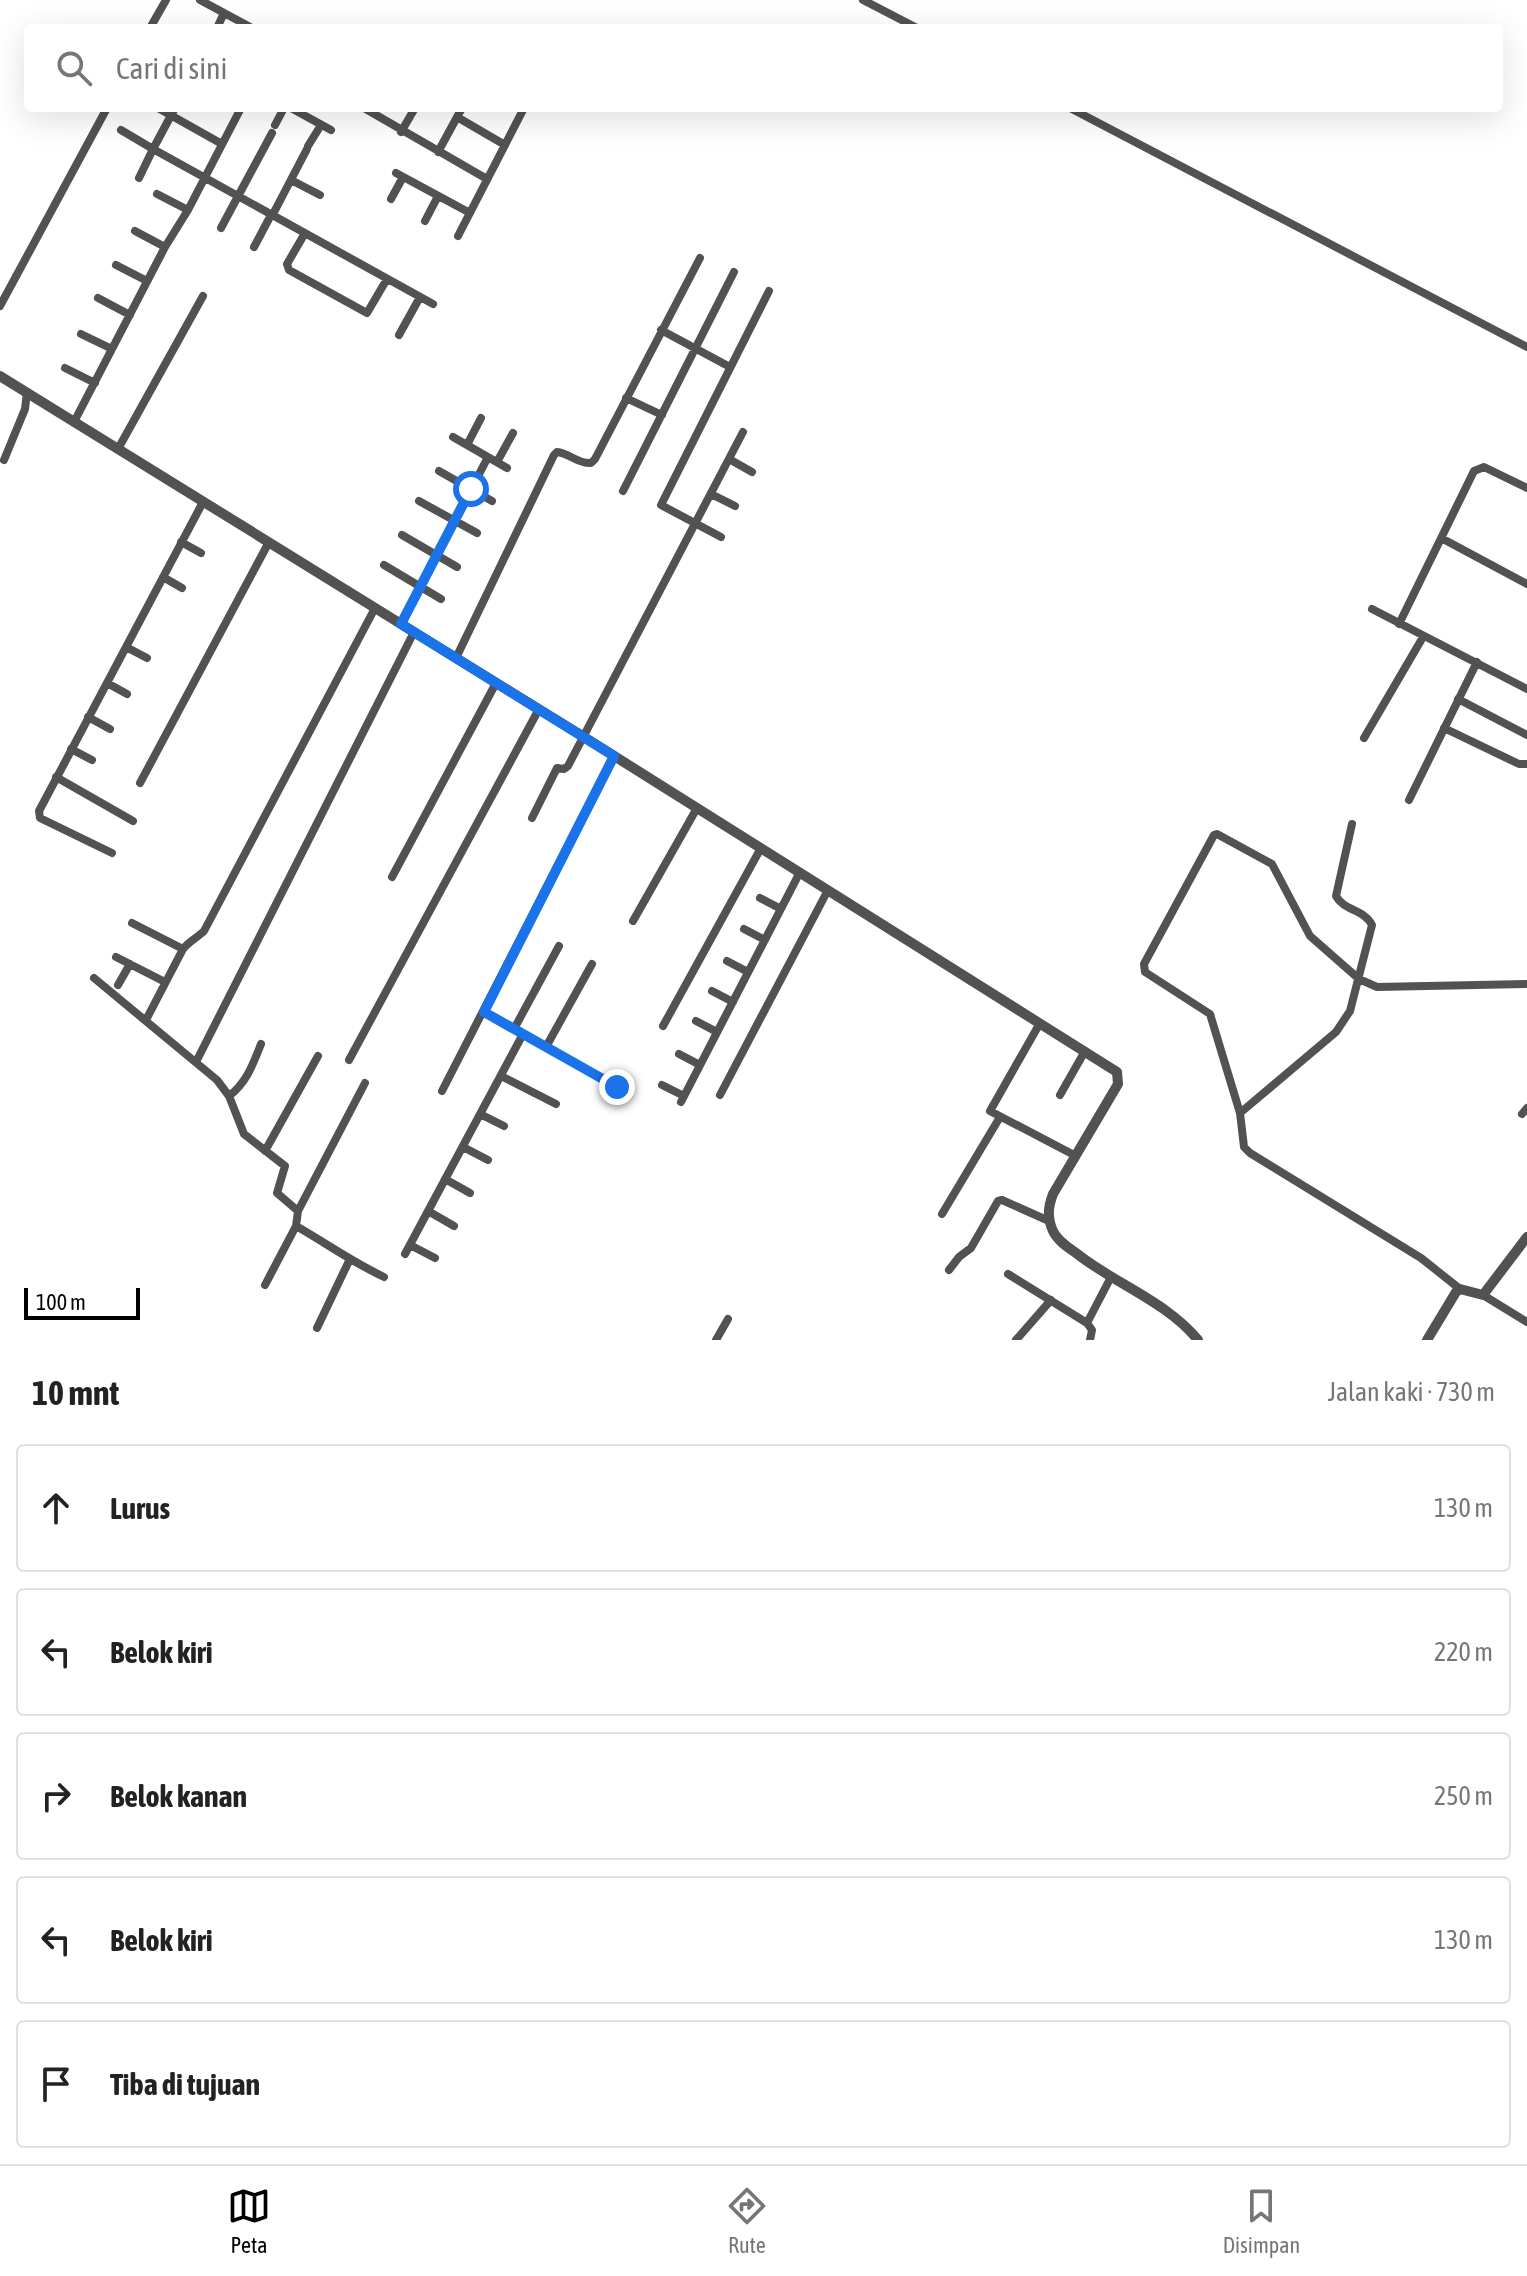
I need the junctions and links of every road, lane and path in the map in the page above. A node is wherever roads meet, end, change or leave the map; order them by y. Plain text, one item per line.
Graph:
1 (166, 0) edge
2 (200, 0) edge
3 (863, 0) edge
4 (224, 13) junction
5 (152, 24) edge
6 (219, 24) edge
7 (245, 24) edge
8 (909, 24) edge
9 (105, 112) edge
10 (173, 112) edge
11 (238, 112) edge
12 (282, 112) edge
13 (298, 112) edge
14 (372, 112) edge
15 (413, 112) edge
16 (460, 112) edge
17 (522, 112) edge
18 (1078, 112) edge
19 (321, 125) junction
20 (121, 130) dead end
21 (331, 130) dead end
22 (401, 132) junction
23 (222, 144) junction
24 (505, 145) junction
25 (153, 149) junction
26 (438, 152) junction
27 (139, 178) dead end
28 (205, 179) junction
29 (487, 179) junction
30 (291, 180) junction
31 (157, 194) dead end
32 (320, 195) dead end
33 (438, 196) junction
34 (238, 197) junction
35 (391, 199) dead end
36 (188, 210) junction
37 (470, 213) junction
38 (272, 216) junction
39 (425, 221) dead end
40 (221, 228) dead end
41 (135, 231) dead end
42 (305, 233) junction
43 (458, 236) dead end
44 (165, 247) junction
45 (254, 247) dead end
46 (700, 258) dead end
47 (116, 265) dead end
48 (734, 272) dead end
49 (387, 279) junction
50 (147, 281) junction
51 (769, 291) dead end
52 (203, 296) dead end
53 (420, 297) junction
54 (98, 298) dead end
55 (433, 304) dead end
56 (0, 306) edge
57 (130, 315) junction
58 (661, 330) junction
59 (81, 334) dead end
60 (399, 335) dead end
61 (1527, 347) edge
62 (696, 348) junction
63 (112, 349) junction
64 (730, 367) junction
65 (65, 368) dead end
66 (0, 376) edge
67 (95, 383) junction
68 (27, 392) junction
69 (626, 398) junction
70 (662, 415) junction
71 (481, 418) dead end
72 (74, 422) junction
73 (743, 432) dead end
74 (513, 433) dead end
75 (453, 437) dead end
76 (467, 445) junction
77 (118, 449) junction
78 (488, 457) junction
79 (729, 459) junction
80 (4, 460) dead end
81 (497, 462) junction
82 (507, 468) dead end
83 (439, 471) dead end
84 (752, 472) dead end
85 (1527, 488) edge
86 (471, 489) junction
87 (623, 491) dead end
88 (711, 494) junction
89 (419, 501) dead end
90 (492, 501) dead end
91 (203, 502) junction
92 (735, 506) dead end
93 (455, 521) junction
94 (695, 524) junction
95 (477, 533) dead end
96 (402, 535) dead end
97 (721, 537) dead end
98 (1443, 539) junction
99 (181, 542) junction
100 (269, 542) junction
101 (201, 553) dead end
102 (436, 555) junction
103 (384, 565) dead end
104 (457, 567) dead end
105 (163, 577) junction
106 (1527, 584) edge
107 (420, 587) junction
108 (182, 588) dead end
109 (441, 599) dead end
110 (375, 608) junction
111 (1372, 609) dead end
112 (401, 624) junction
113 (1399, 624) junction
114 (414, 632) junction
115 (1423, 637) junction
116 (126, 647) junction
117 (147, 658) dead end
118 (456, 658) junction
119 (1477, 662) junction
120 (107, 683) junction
121 (496, 683) junction
122 (1527, 689) edge
123 (127, 694) dead end
124 (1458, 699) junction
125 (539, 709) junction
126 (88, 717) junction
127 (1444, 728) junction
128 (110, 729) dead end
129 (1527, 735) edge
130 (584, 737) junction
131 (1364, 738) dead end
132 (71, 749) junction
133 (614, 756) junction
134 (92, 760) dead end
135 (1527, 764) edge
136 (56, 777) junction
137 (140, 783) dead end
138 (1409, 800) dead end
139 (697, 808) junction
140 (532, 818) dead end
141 (133, 821) dead end
142 (1352, 824) dead end
143 (761, 848) junction
144 (112, 853) dead end
145 (800, 872) junction
146 (392, 877) dead end
147 (828, 890) junction
148 (760, 898) dead end
149 (781, 909) junction
150 (633, 921) dead end
151 (132, 923) dead end
152 (744, 929) dead end
153 (765, 940) junction
154 (559, 946) dead end
155 (183, 949) junction
156 (116, 957) dead end
157 (727, 961) dead end
158 (130, 964) junction
159 (592, 964) dead end
160 (748, 972) junction
161 (94, 978) dead end
162 (1359, 979) junction
163 (165, 982) junction
164 (1527, 984) edge
165 (118, 985) dead end
166 (712, 991) dead end
167 (733, 1002) junction
168 (484, 1012) junction
169 (147, 1018) junction
170 (696, 1021) dead end
171 (1040, 1023) junction
172 (663, 1026) dead end
173 (514, 1029) junction
174 (717, 1032) junction
175 (523, 1034) junction
176 (261, 1044) dead end
177 (546, 1047) junction
178 (1085, 1051) junction
179 (679, 1054) dead end
180 (318, 1056) dead end
181 (349, 1060) dead end
182 (196, 1062) junction
183 (700, 1065) junction
184 (501, 1076) junction
185 (365, 1083) dead end
186 (662, 1085) dead end
187 (617, 1087) dead end
188 (442, 1091) dead end
189 (720, 1095) dead end
190 (1060, 1095) dead end
191 (229, 1096) junction
192 (556, 1104) dead end
193 (1240, 1113) junction
194 (480, 1114) junction
195 (1000, 1117) junction
196 (504, 1126) dead end
197 (463, 1147) junction
198 (265, 1151) junction
199 (1076, 1156) junction
200 (488, 1160) dead end
201 (445, 1179) junction
202 (470, 1193) dead end
203 (298, 1211) junction
204 (428, 1211) junction
205 (942, 1214) dead end
206 (1049, 1221) junction
207 (296, 1226) junction
208 (454, 1226) dead end
209 (1527, 1237) edge
210 (410, 1245) junction
211 (405, 1254) dead end
212 (435, 1258) dead end
213 (349, 1261) junction
214 (949, 1270) dead end
215 (1008, 1274) dead end
216 (384, 1277) dead end
217 (1111, 1277) junction
218 (265, 1285) dead end
219 (1460, 1289) junction
220 (1483, 1295) junction
221 (1051, 1300) junction
222 (728, 1319) dead end
223 (1527, 1322) edge
224 (1087, 1323) junction
225 (317, 1328) dead end
226 (716, 1340) edge
227 (1016, 1340) edge
228 (1090, 1340) edge
229 (1198, 1340) edge
230 (1427, 1340) edge

1 - 5 street
2 - 4 street
3 - 8 street
4 - 6 street
4 - 7 street
9 - 56 street
10 - 23 street
10 - 25 street
11 - 23 street
12 - 34 street
13 - 19 street
14 - 22 street
15 - 22 street
16 - 24 street
16 - 26 street
17 - 24 street
18 - 61 street
19 - 21 street
19 - 30 street
20 - 25 street
22 - 26 street
23 - 28 street
24 - 29 street
25 - 27 street
25 - 28 street
26 - 29 street
28 - 34 street
28 - 36 street
29 - 37 street
30 - 32 street
30 - 38 street
31 - 36 street
33 - 35 street
33 - 37 street
33 - 39 street
34 - 38 street
34 - 40 street
36 - 44 street
37 - 43 street
38 - 42 street
38 - 45 street
41 - 44 street
42 - 49 street
42 - 49 street
44 - 50 street
46 - 58 street
47 - 50 street
48 - 62 street
49 - 53 street
50 - 57 street
51 - 64 street
52 - 77 street
53 - 55 street
53 - 60 street
54 - 57 street
57 - 63 street
58 - 62 street
58 - 69 street
59 - 63 street
62 - 64 street
62 - 70 street
63 - 67 street
64 - 94 street
65 - 67 street
66 - 68 street
67 - 72 street
68 - 72 street
68 - 80 street
69 - 70 street
69 - 118 street
70 - 87 street
71 - 76 street
72 - 77 street
73 - 79 street
74 - 81 street
75 - 76 street
76 - 78 street
77 - 91 street
78 - 81 street
78 - 86 street
79 - 84 street
79 - 88 street
81 - 82 street
83 - 86 street
85 - 98 street
86 - 90 street
86 - 93 street
88 - 92 street
88 - 94 street
89 - 93 street
91 - 99 street
91 - 100 street
93 - 95 street
93 - 102 street
94 - 97 street
94 - 130 street
96 - 102 street
98 - 106 street
98 - 113 street
99 - 101 street
99 - 105 street
100 - 110 street
100 - 137 street
102 - 104 street
102 - 107 street
103 - 107 street
105 - 108 street
105 - 116 street
107 - 109 street
107 - 112 street
110 - 112 street
110 - 155 street
111 - 113 street
112 - 114 street
113 - 115 street
114 - 118 street
114 - 182 street
115 - 119 street
115 - 131 street
116 - 117 street
116 - 120 street
118 - 121 street
119 - 122 street
119 - 124 street
120 - 123 street
120 - 126 street
121 - 125 street
121 - 146 street
124 - 127 street
124 - 129 street
125 - 130 street
125 - 181 street
126 - 128 street
126 - 132 street
127 - 135 street
127 - 138 street
130 - 133 street
130 - 140 street
132 - 134 street
132 - 136 street
133 - 139 street
133 - 168 street
136 - 141 street
136 - 144 street
139 - 143 street
139 - 150 street
142 - 162 street
143 - 145 street
143 - 172 street
145 - 147 street
145 - 149 street
147 - 171 street
147 - 189 street
148 - 149 street
149 - 153 street
151 - 155 street
152 - 153 street
153 - 160 street
154 - 173 street
155 - 163 street
156 - 158 street
157 - 160 street
158 - 163 street
158 - 165 street
159 - 177 street
160 - 167 street
161 - 169 street
162 - 164 street
162 - 193 street
162 - 193 street
163 - 169 street
166 - 167 street
167 - 174 street
168 - 173 street
168 - 188 street
169 - 182 street
170 - 174 street
171 - 178 street
171 - 195 street
173 - 175 street
174 - 183 street
175 - 177 street
175 - 184 street
176 - 191 street
177 - 187 street
178 - 190 street
178 - 199 street
179 - 183 street
180 - 198 street
182 - 191 street
183 - 186 street
184 - 192 street
184 - 194 street
185 - 203 street
191 - 198 street
193 - 219 street
194 - 196 street
194 - 197 street
195 - 199 street
195 - 205 street
197 - 200 street
197 - 201 street
198 - 203 street
199 - 206 street
201 - 202 street
201 - 204 street
203 - 207 street
204 - 208 street
204 - 210 street
206 - 214 street
206 - 217 street
207 - 213 street
207 - 218 street
209 - 220 street
210 - 211 street
210 - 212 street
213 - 216 street
213 - 225 street
215 - 221 street
217 - 224 street
217 - 229 street
219 - 220 street
219 - 230 street
220 - 223 street
221 - 224 street
221 - 227 street
222 - 226 street
224 - 228 street

